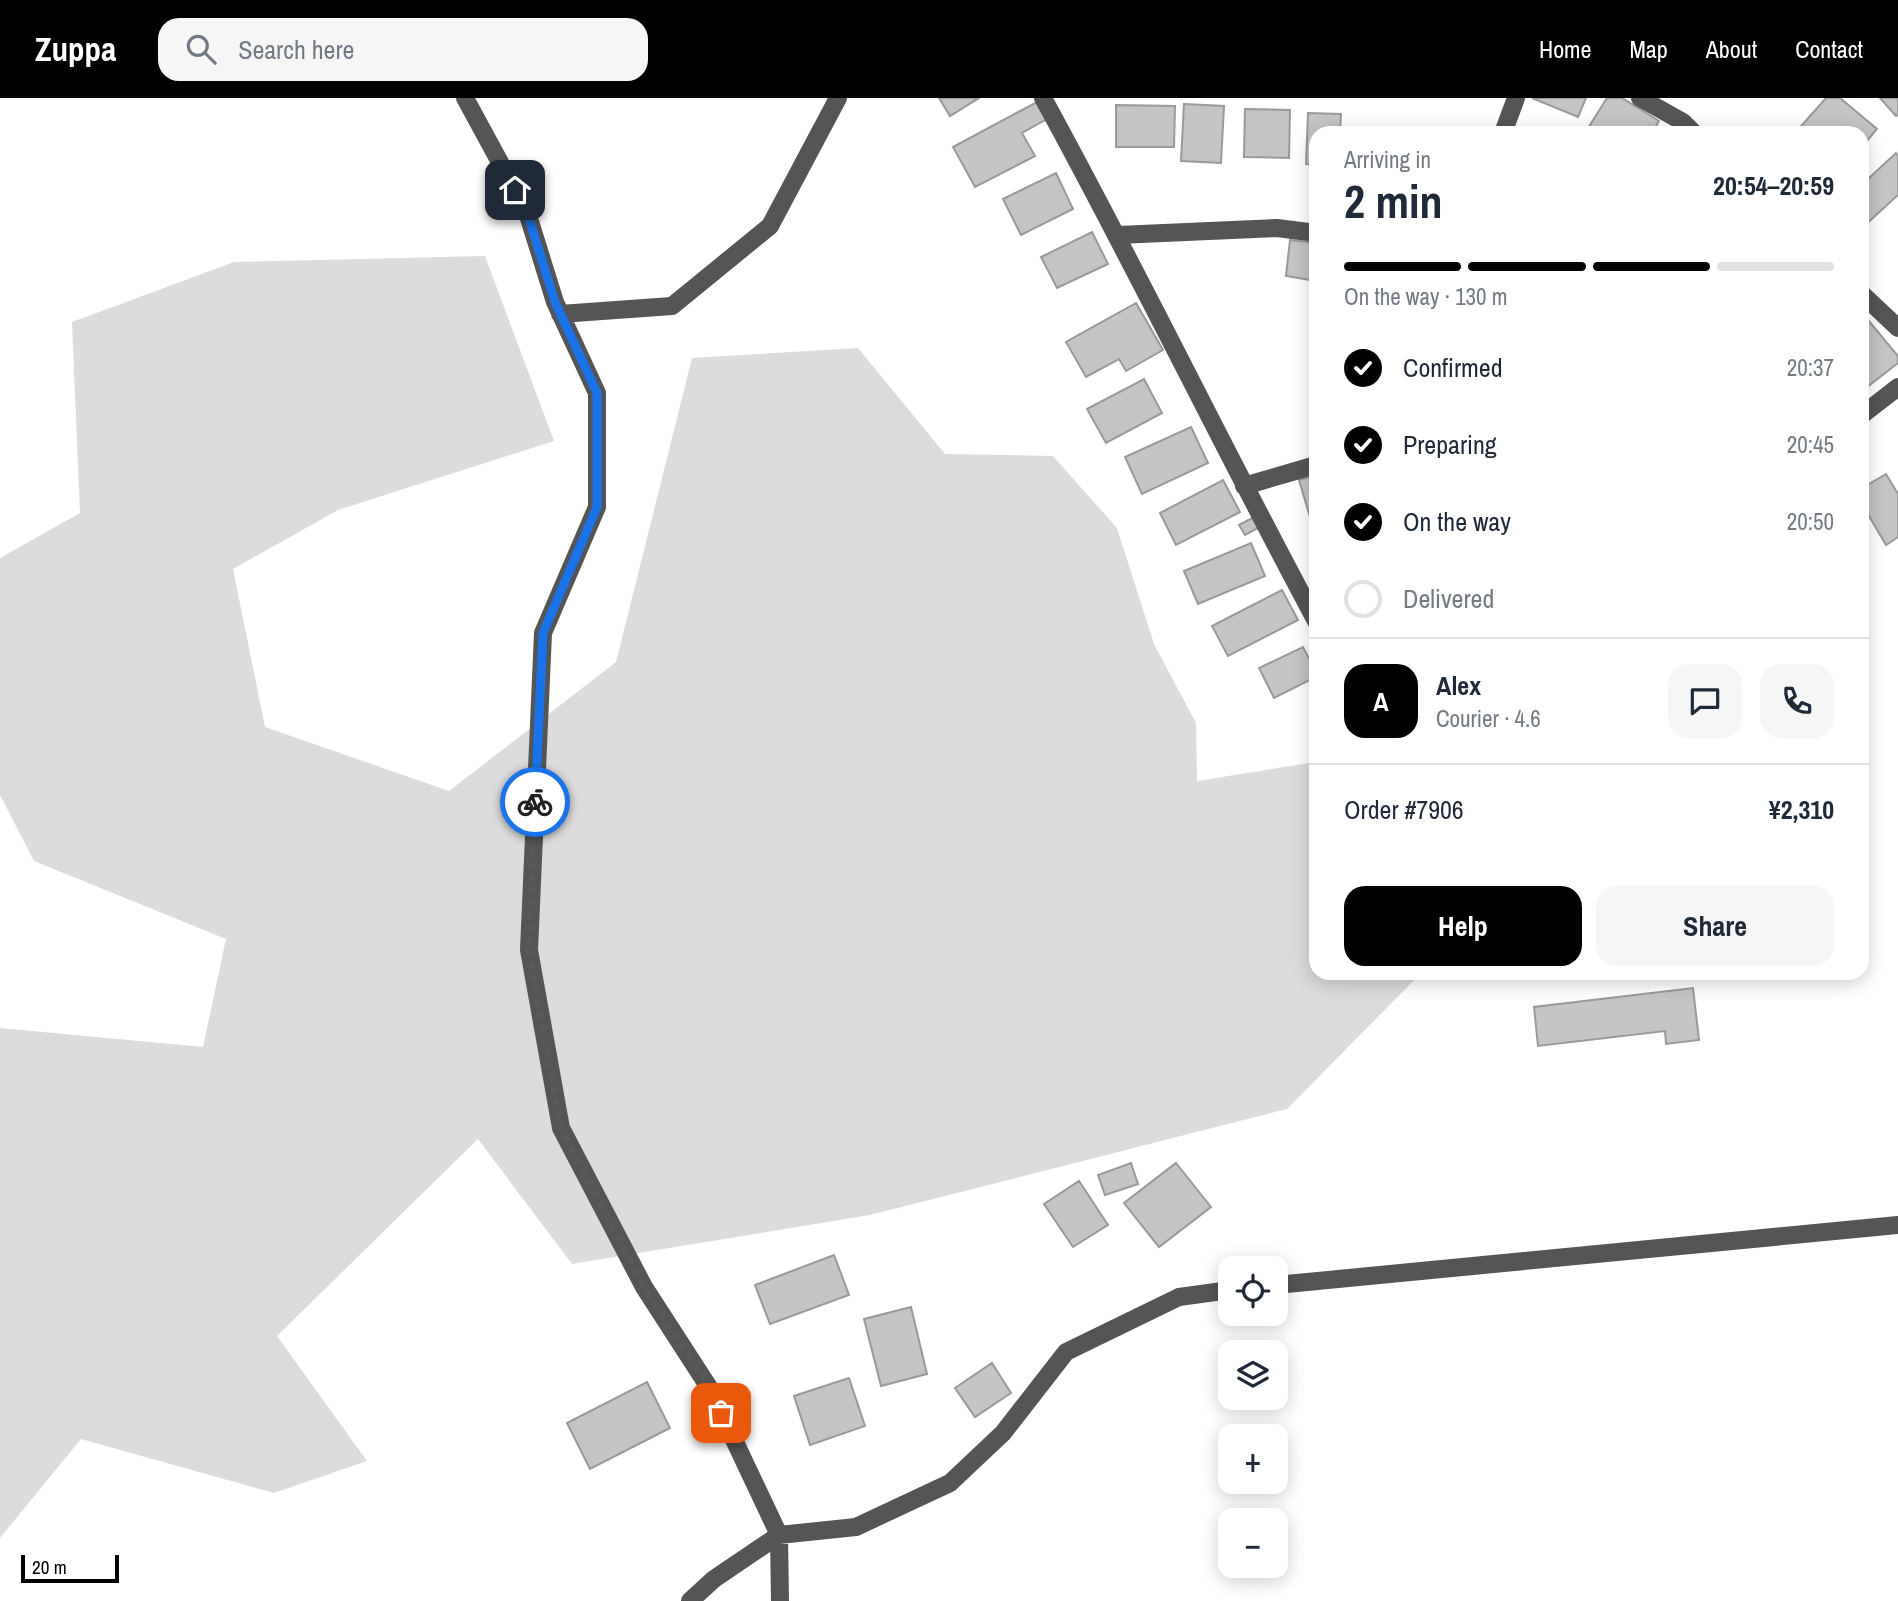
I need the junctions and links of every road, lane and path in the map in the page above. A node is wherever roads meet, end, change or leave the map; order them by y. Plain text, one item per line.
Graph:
1 (464, 98) edge
2 (838, 98) edge
3 (1043, 98) edge
4 (1516, 98) edge
5 (1640, 98) edge
6 (1506, 126) edge
7 (1687, 126) edge
8 (1309, 232) edge
9 (1118, 235) junction
10 (1869, 300) edge
11 (561, 314) junction
12 (1898, 328) edge
13 (1898, 387) edge
14 (1869, 410) edge
15 (1309, 467) edge
16 (1244, 486) junction
17 (1309, 608) edge
18 (1898, 1225) edge
19 (1288, 1283) edge
20 (1218, 1292) edge
21 (779, 1535) junction
22 (690, 1601) edge
23 (780, 1601) edge

1 - 11 street
2 - 11 street
3 - 9 street
4 - 6 street
5 - 7 street
8 - 9 street
9 - 16 street
10 - 12 street
11 - 21 street
13 - 14 street
15 - 16 street
16 - 17 street
18 - 19 street
20 - 21 street
21 - 22 street
21 - 23 street

